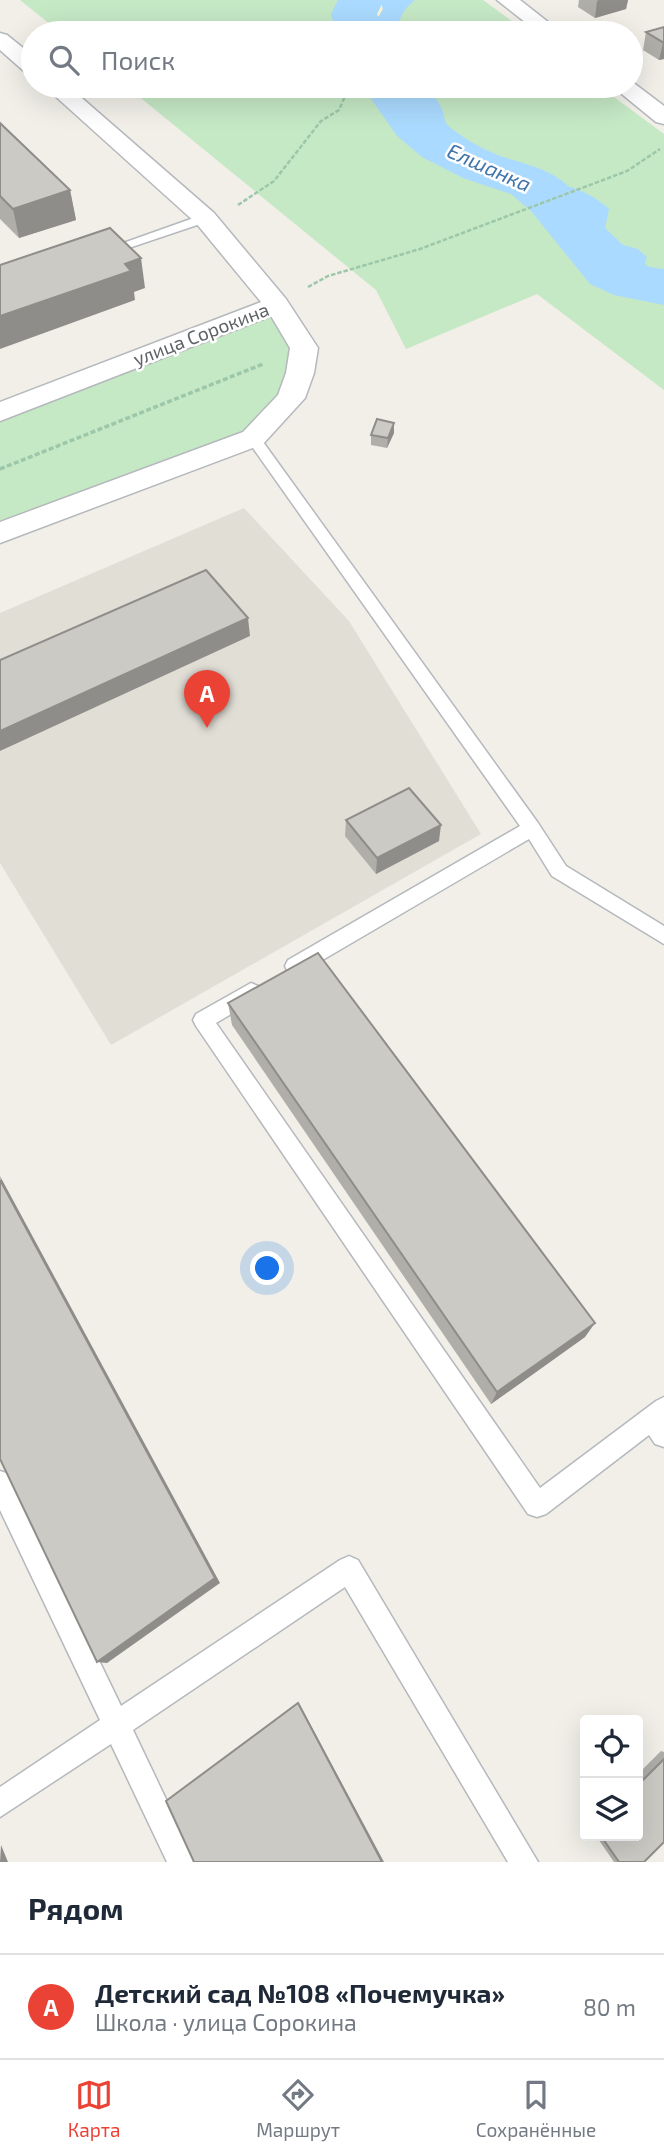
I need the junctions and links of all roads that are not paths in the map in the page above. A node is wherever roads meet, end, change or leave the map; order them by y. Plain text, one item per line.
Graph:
1 (507, 0) edge
2 (536, 21) edge
3 (0, 39) edge
4 (21, 57) edge
5 (69, 98) edge
6 (638, 98) edge
7 (664, 117) edge
8 (205, 218) junction
9 (90, 257) edge
10 (277, 305) junction
11 (0, 412) edge
12 (253, 438) junction
13 (0, 533) edge
14 (532, 828) junction
15 (664, 936) edge
16 (660, 1421) edge
17 (0, 1483) edge
18 (116, 1724) junction
19 (0, 1802) edge
20 (182, 1862) edge
21 (524, 1862) edge

1 - 2 street
3 - 4 street
5 - 8 street
6 - 7 street
8 - 9 lane
8 - 10 street
10 - 11 street, улица Сорокина
10 - 12 street, улица Сорокина
12 - 13 street
12 - 14 lane
14 - 15 lane
14 - 16 lane
17 - 18 lane
18 - 19 lane
18 - 20 lane
18 - 21 lane

